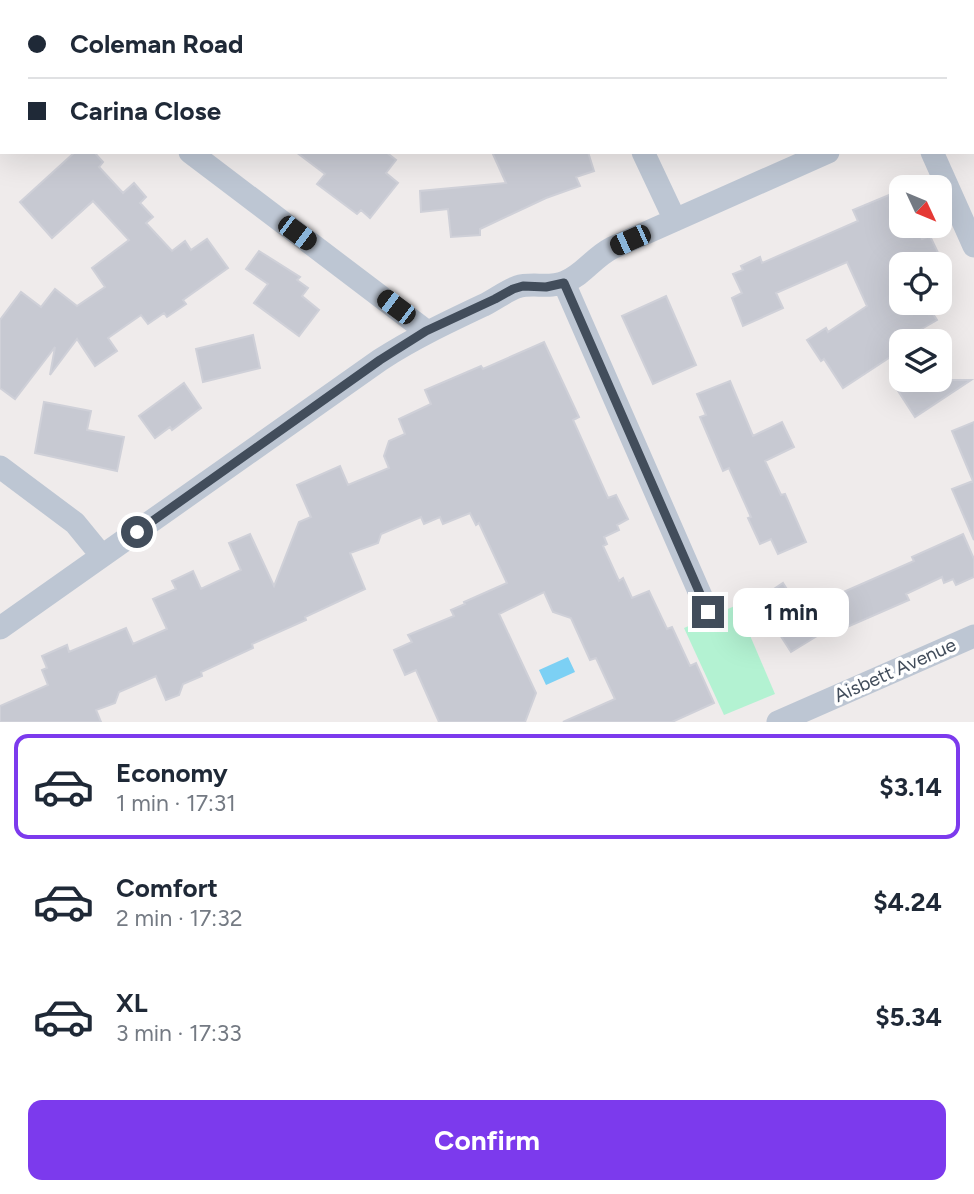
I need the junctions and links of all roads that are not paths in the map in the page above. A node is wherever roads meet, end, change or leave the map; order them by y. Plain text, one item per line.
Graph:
1 (193, 154) edge
2 (644, 154) edge
3 (824, 154) edge
4 (933, 154) edge
5 (675, 220) junction
6 (974, 246) edge
7 (564, 283) junction
8 (426, 331) junction
9 (0, 467) edge
10 (102, 556) junction
11 (708, 612) dead end
12 (0, 628) edge
13 (974, 636) edge
14 (778, 722) edge

1 - 8 street
2 - 5 street
3 - 5 street
4 - 6 street
5 - 7 street
7 - 8 street
7 - 11 street
8 - 10 street
9 - 10 street
10 - 12 street
13 - 14 street, Aisbett Avenue

